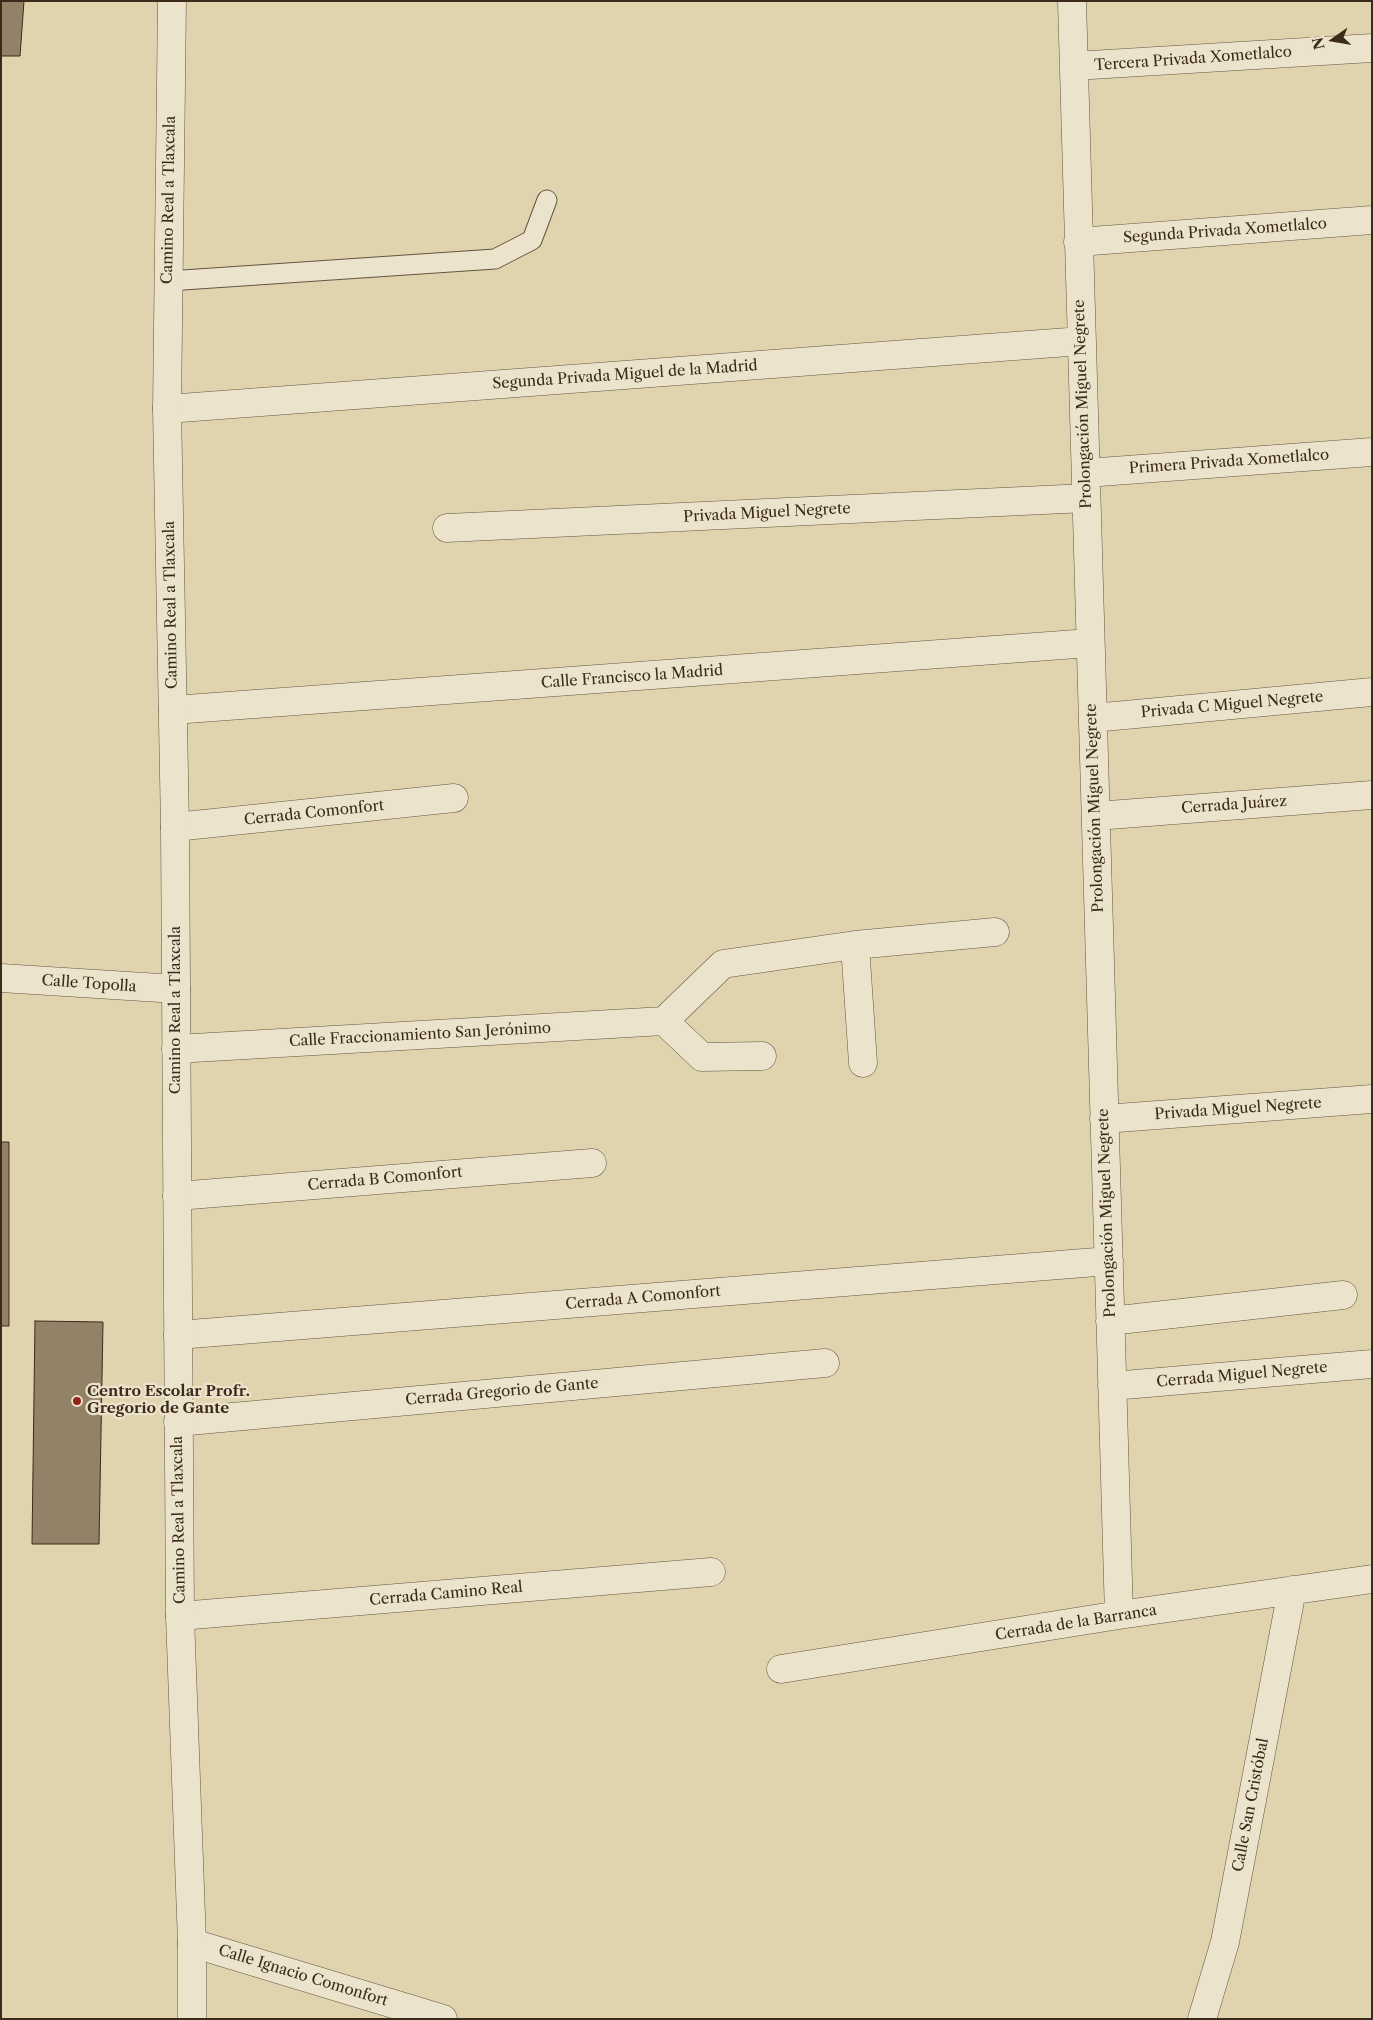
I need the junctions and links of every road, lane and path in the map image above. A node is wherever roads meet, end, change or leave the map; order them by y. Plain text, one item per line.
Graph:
1 (172, 1) edge
2 (1072, 1) edge
3 (1372, 48) edge
4 (1074, 66) junction
5 (547, 200) dead end
6 (1372, 220) edge
7 (1078, 242) junction
8 (168, 281) junction
9 (1082, 341) junction
10 (167, 409) junction
11 (1372, 452) edge
12 (1086, 486) junction
13 (447, 528) dead end
14 (1090, 643) junction
15 (1372, 692) edge
16 (173, 710) junction
17 (1092, 718) junction
18 (1372, 795) edge
19 (454, 798) dead end
20 (1096, 816) junction
21 (174, 827) junction
22 (994, 932) dead end
23 (855, 945) junction
24 (1, 978) edge
25 (176, 989) junction
26 (664, 1021) junction
27 (176, 1049) junction
28 (762, 1056) dead end
29 (863, 1063) dead end
30 (1372, 1099) edge
31 (1104, 1119) junction
32 (592, 1163) dead end
33 (177, 1196) junction
34 (1108, 1261) junction
35 (1343, 1295) dead end
36 (1110, 1321) junction
37 (178, 1335) junction
38 (826, 1363) dead end
39 (1372, 1364) edge
40 (1112, 1386) junction
41 (178, 1422) junction
42 (711, 1572) dead end
43 (1372, 1578) edge
44 (1292, 1590) junction
45 (180, 1616) junction
46 (1119, 1616) junction
47 (781, 1669) dead end
48 (192, 1943) junction
49 (192, 2019) edge
50 (443, 2019) edge
51 (1202, 2019) edge

1 - 8 street, Camino Real a Tlaxcala
2 - 4 street, Prolongación Miguel Negrete
3 - 4 street, Tercera Privada Xometlalco
4 - 7 street, Prolongación Miguel Negrete
5 - 8 lane
6 - 7 street, Segunda Privada Xometlalco
7 - 9 street, Prolongación Miguel Negrete
8 - 10 street, Camino Real a Tlaxcala
9 - 10 street, Segunda Privada Miguel de la Madrid
9 - 12 street, Prolongación Miguel Negrete
10 - 16 street, Camino Real a Tlaxcala
11 - 12 street, Primera Privada Xometlalco
12 - 13 street, Privada Miguel Negrete
12 - 14 street, Prolongación Miguel Negrete
14 - 16 street, Calle Francisco la Madrid
14 - 17 street, Prolongación Miguel Negrete
15 - 17 street, Privada C Miguel Negrete
16 - 21 street, Camino Real a Tlaxcala
17 - 20 street, Prolongación Miguel Negrete
18 - 20 street, Cerrada Juárez
19 - 21 street, Cerrada Comonfort
20 - 31 street, Prolongación Miguel Negrete
21 - 25 street, Camino Real a Tlaxcala
22 - 23 street
23 - 26 street
23 - 29 street
24 - 25 street, Calle Topolla
25 - 27 street, Camino Real a Tlaxcala
26 - 27 street, Calle Fraccionamiento San Jerónimo
26 - 28 street
27 - 33 street, Camino Real a Tlaxcala
30 - 31 street, Privada Miguel Negrete
31 - 34 street, Prolongación Miguel Negrete
32 - 33 street, Cerrada B Comonfort
33 - 37 street, Camino Real a Tlaxcala
34 - 36 street, Prolongación Miguel Negrete
34 - 37 street, Cerrada A Comonfort
35 - 36 street
36 - 40 street, Prolongación Miguel Negrete
37 - 41 street, Camino Real a Tlaxcala
38 - 41 street, Cerrada Gregorio de Gante
39 - 40 street, Cerrada Miguel Negrete
40 - 46 street, Prolongación Miguel Negrete
41 - 45 street, Camino Real a Tlaxcala
42 - 45 street, Cerrada Camino Real
43 - 44 street, Cerrada de la Barranca
44 - 46 street, Cerrada de la Barranca
44 - 51 street, Calle San Cristóbal
45 - 48 street, Camino Real a Tlaxcala
46 - 47 street, Cerrada de la Barranca
48 - 49 street, Camino Real a Tlaxcala
48 - 50 street, Calle Ignacio Comonfort

